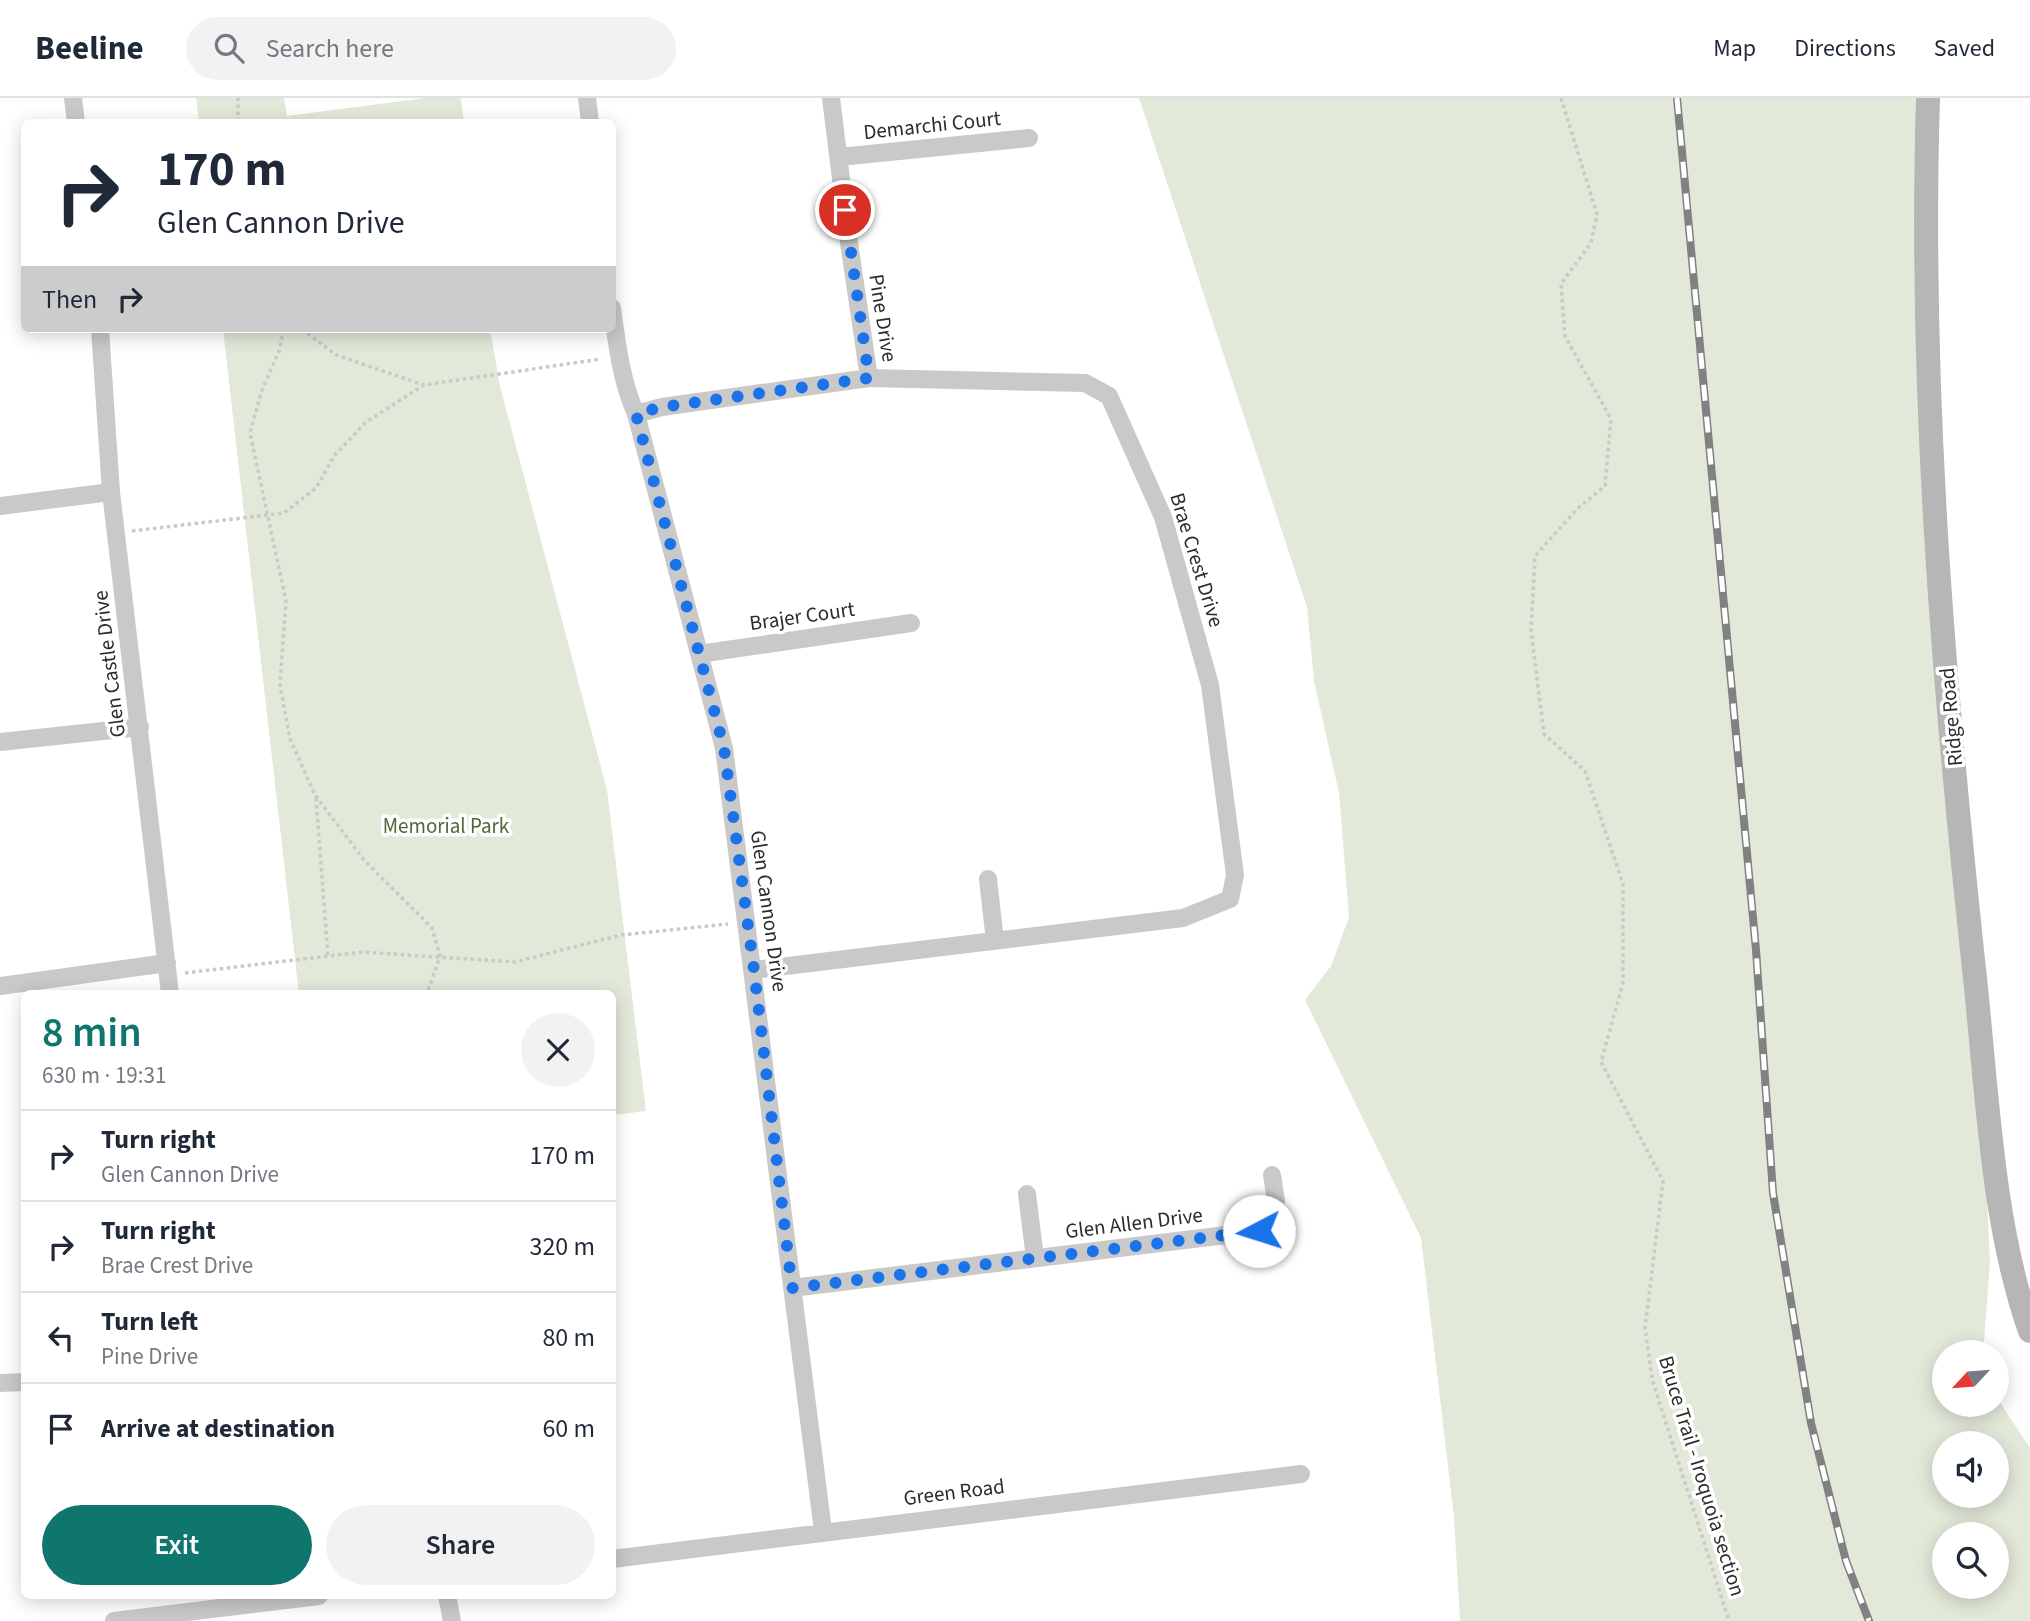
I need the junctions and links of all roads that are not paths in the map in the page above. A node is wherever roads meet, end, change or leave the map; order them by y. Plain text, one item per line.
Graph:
1 (73, 98) edge
2 (586, 98) edge
3 (831, 98) edge
4 (1928, 98) edge
5 (76, 119) edge
6 (590, 119) edge
7 (1029, 138) dead end
8 (839, 157) junction
9 (100, 333) edge
10 (616, 333) edge
11 (869, 378) junction
12 (636, 414) junction
13 (111, 492) junction
14 (0, 506) edge
15 (911, 623) dead end
16 (699, 654) junction
17 (140, 727) junction
18 (0, 742) edge
19 (988, 879) dead end
20 (995, 941) junction
21 (167, 969) junction
22 (754, 970) junction
23 (0, 986) edge
24 (170, 990) edge
25 (1272, 1175) dead end
26 (1027, 1194) dead end
27 (1035, 1258) junction
28 (792, 1288) junction
29 (2030, 1331) edge
30 (21, 1382) edge
31 (0, 1383) edge
32 (1301, 1474) dead end
33 (823, 1531) junction
34 (616, 1558) edge
35 (264, 1599) edge
36 (448, 1599) edge
37 (246, 1600) edge
38 (114, 1621) edge
39 (452, 1621) edge

1 - 5 street
2 - 6 street
3 - 8 street, Pine Drive
4 - 29 main road, Ridge Road
7 - 8 street, Demarchi Court
8 - 11 street, Pine Drive
9 - 13 street, Glen Castle Drive
10 - 12 street, Glen Cannon Drive
11 - 12 street, Brae Crest Drive
11 - 20 street, Brae Crest Drive
12 - 16 street, Glen Cannon Drive
13 - 14 street
13 - 17 street, Glen Castle Drive
15 - 16 street, Brajer Court
16 - 22 street, Glen Cannon Drive
17 - 18 street
17 - 21 street, Glen Castle Drive
19 - 20 street
20 - 22 street, Brae Crest Drive
21 - 23 street
21 - 24 street, Glen Castle Drive
22 - 28 street, Glen Cannon Drive
25 - 27 street, Glen Allen Drive
26 - 27 street
27 - 28 street, Glen Allen Drive
28 - 33 street, Glen Cannon Drive
30 - 31 street
32 - 33 street, Green Road
33 - 34 street, Green Road
35 - 37 street
36 - 39 street
37 - 38 street

